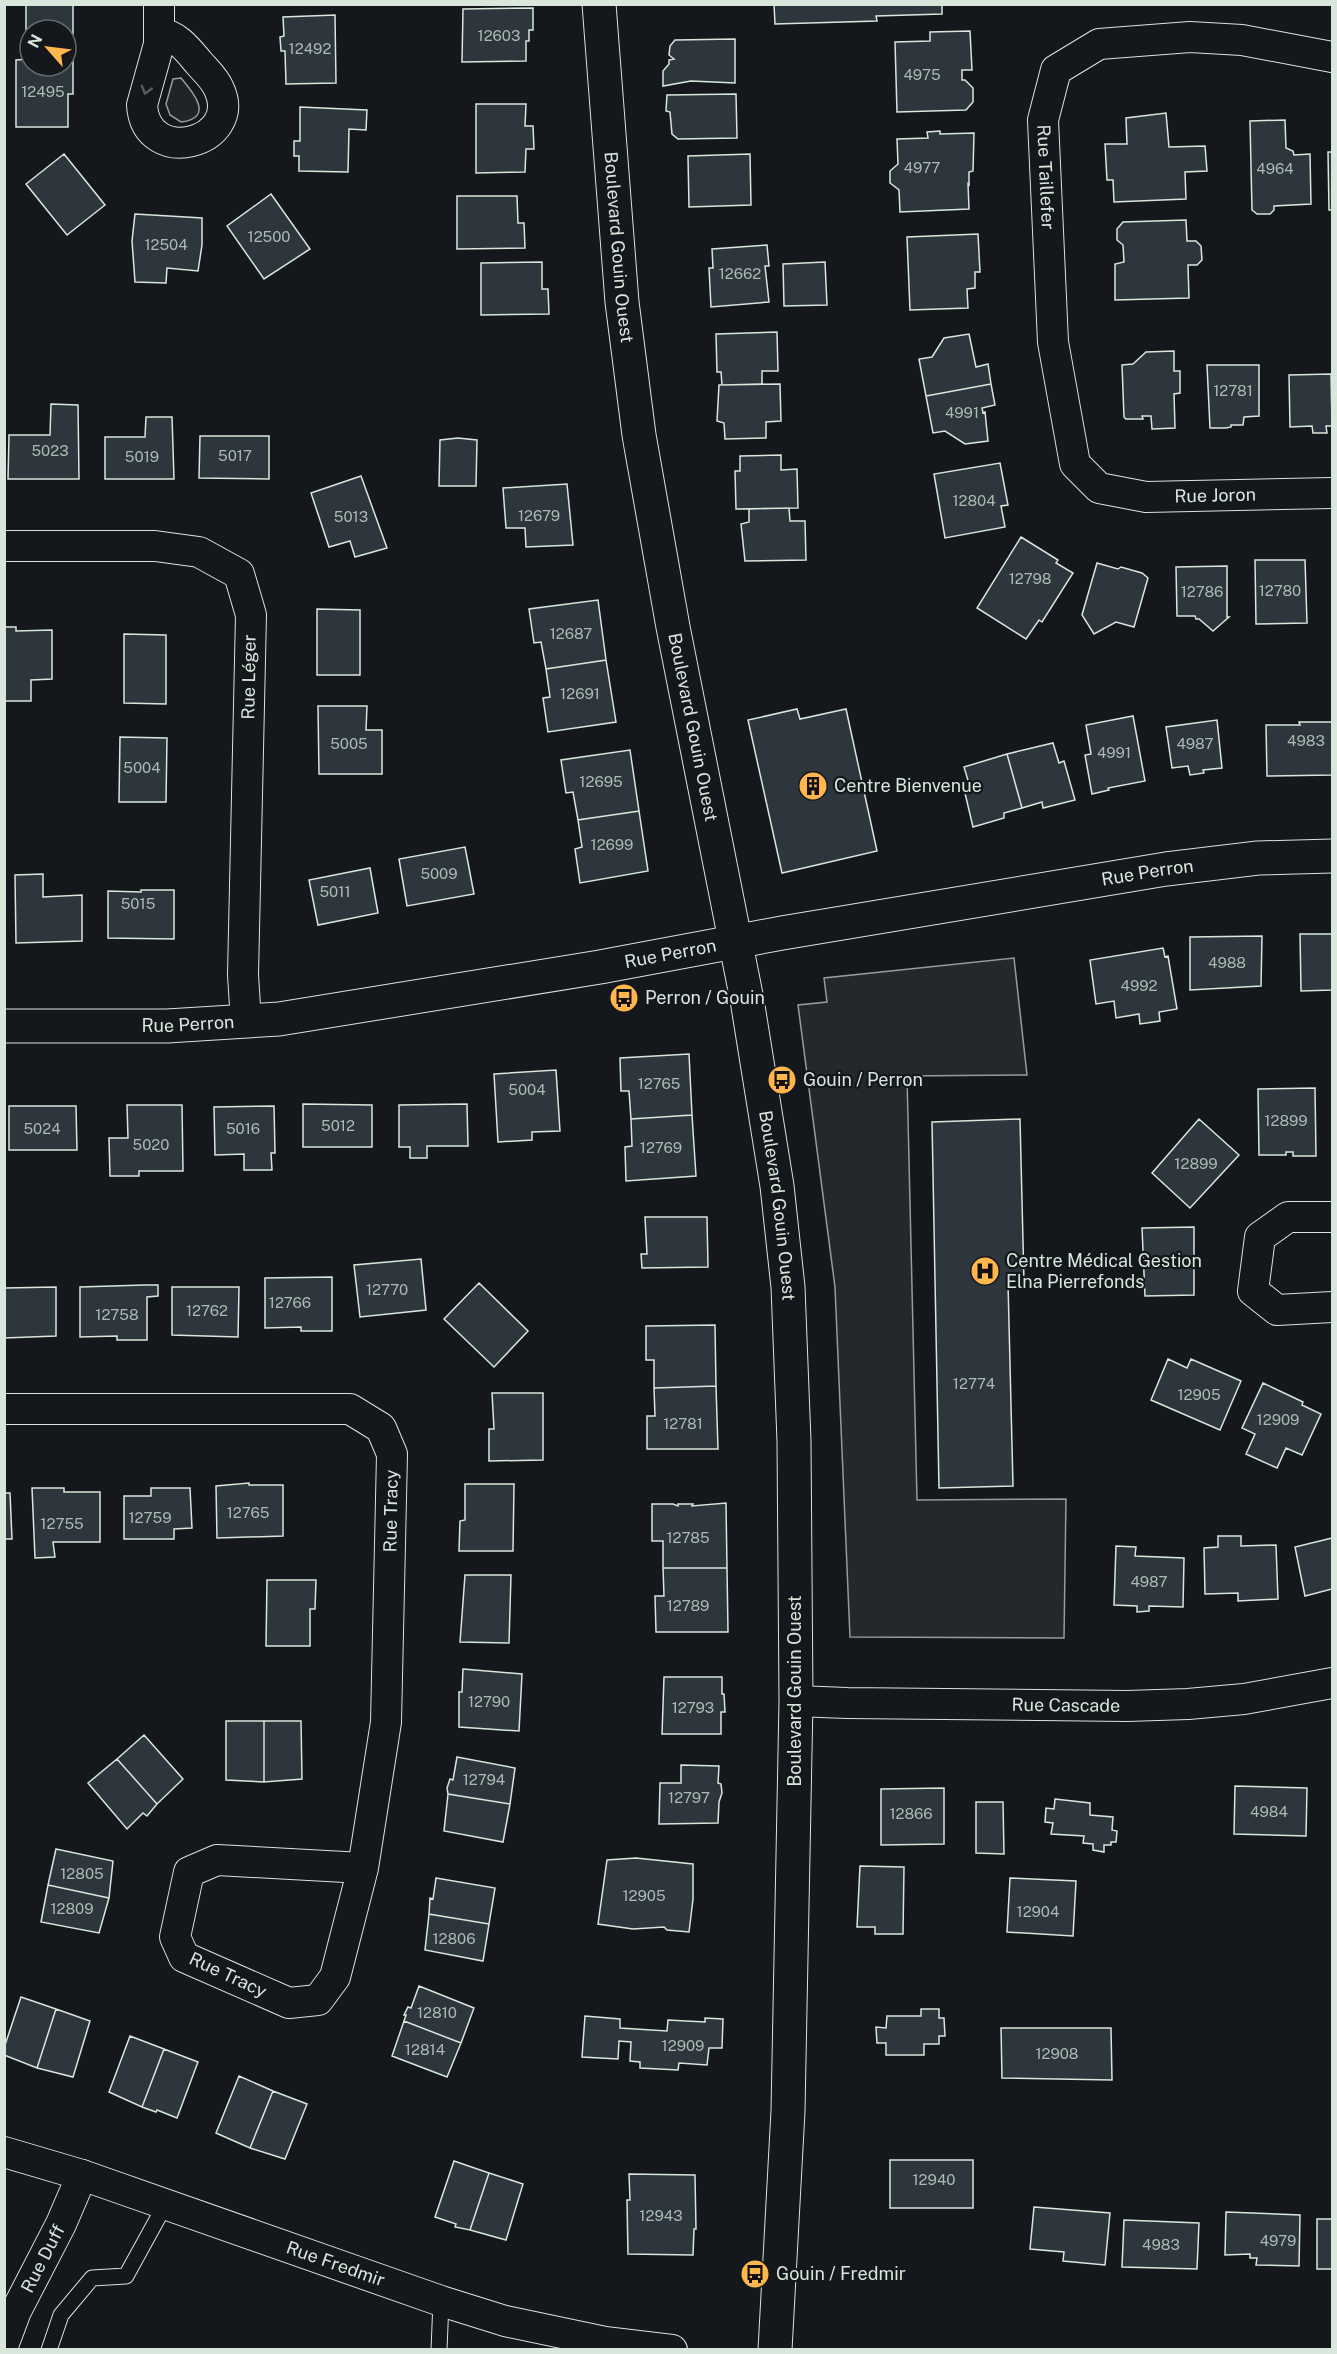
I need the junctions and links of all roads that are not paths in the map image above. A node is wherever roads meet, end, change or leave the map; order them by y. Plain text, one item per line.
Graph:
1 (599, 4) edge
2 (1332, 57) edge
3 (1099, 488) joint
4 (1332, 493) edge
5 (4, 546) edge
6 (1332, 856) edge
7 (736, 942) junction
8 (246, 1021) junction
9 (4, 1026) edge
10 (1332, 1217) edge
11 (1332, 1307) edge
12 (4, 1409) edge
13 (1332, 1683) edge
14 (796, 1701) junction
15 (363, 1868) junction
16 (4, 2152) edge
17 (82, 2175) junction
18 (165, 2205) junction
19 (441, 2301) junction
20 (4, 2343) edge
21 (49, 2349) edge
22 (439, 2349) edge
23 (672, 2349) edge
24 (775, 2349) edge

1 - 7 street, Boulevard Gouin Ouest
2 - 3 street, Rue Taillefer
3 - 4 street, Rue Joron
5 - 8 street, Rue Léger
6 - 7 street, Rue Perron
7 - 8 street, Rue Perron
7 - 14 street, Boulevard Gouin Ouest
8 - 9 street, Rue Perron
10 - 11 street
12 - 15 street, Rue Tracy
13 - 14 street, Rue Cascade
14 - 24 street, Boulevard Gouin Ouest
15 - 15 street, Rue Tracy
16 - 17 street, Rue Fredmir
17 - 18 street, Rue Fredmir
17 - 20 street, Rue Duff
18 - 19 street, Rue Fredmir
18 - 21 lane
19 - 22 lane
19 - 23 street, Rue Fredmir

